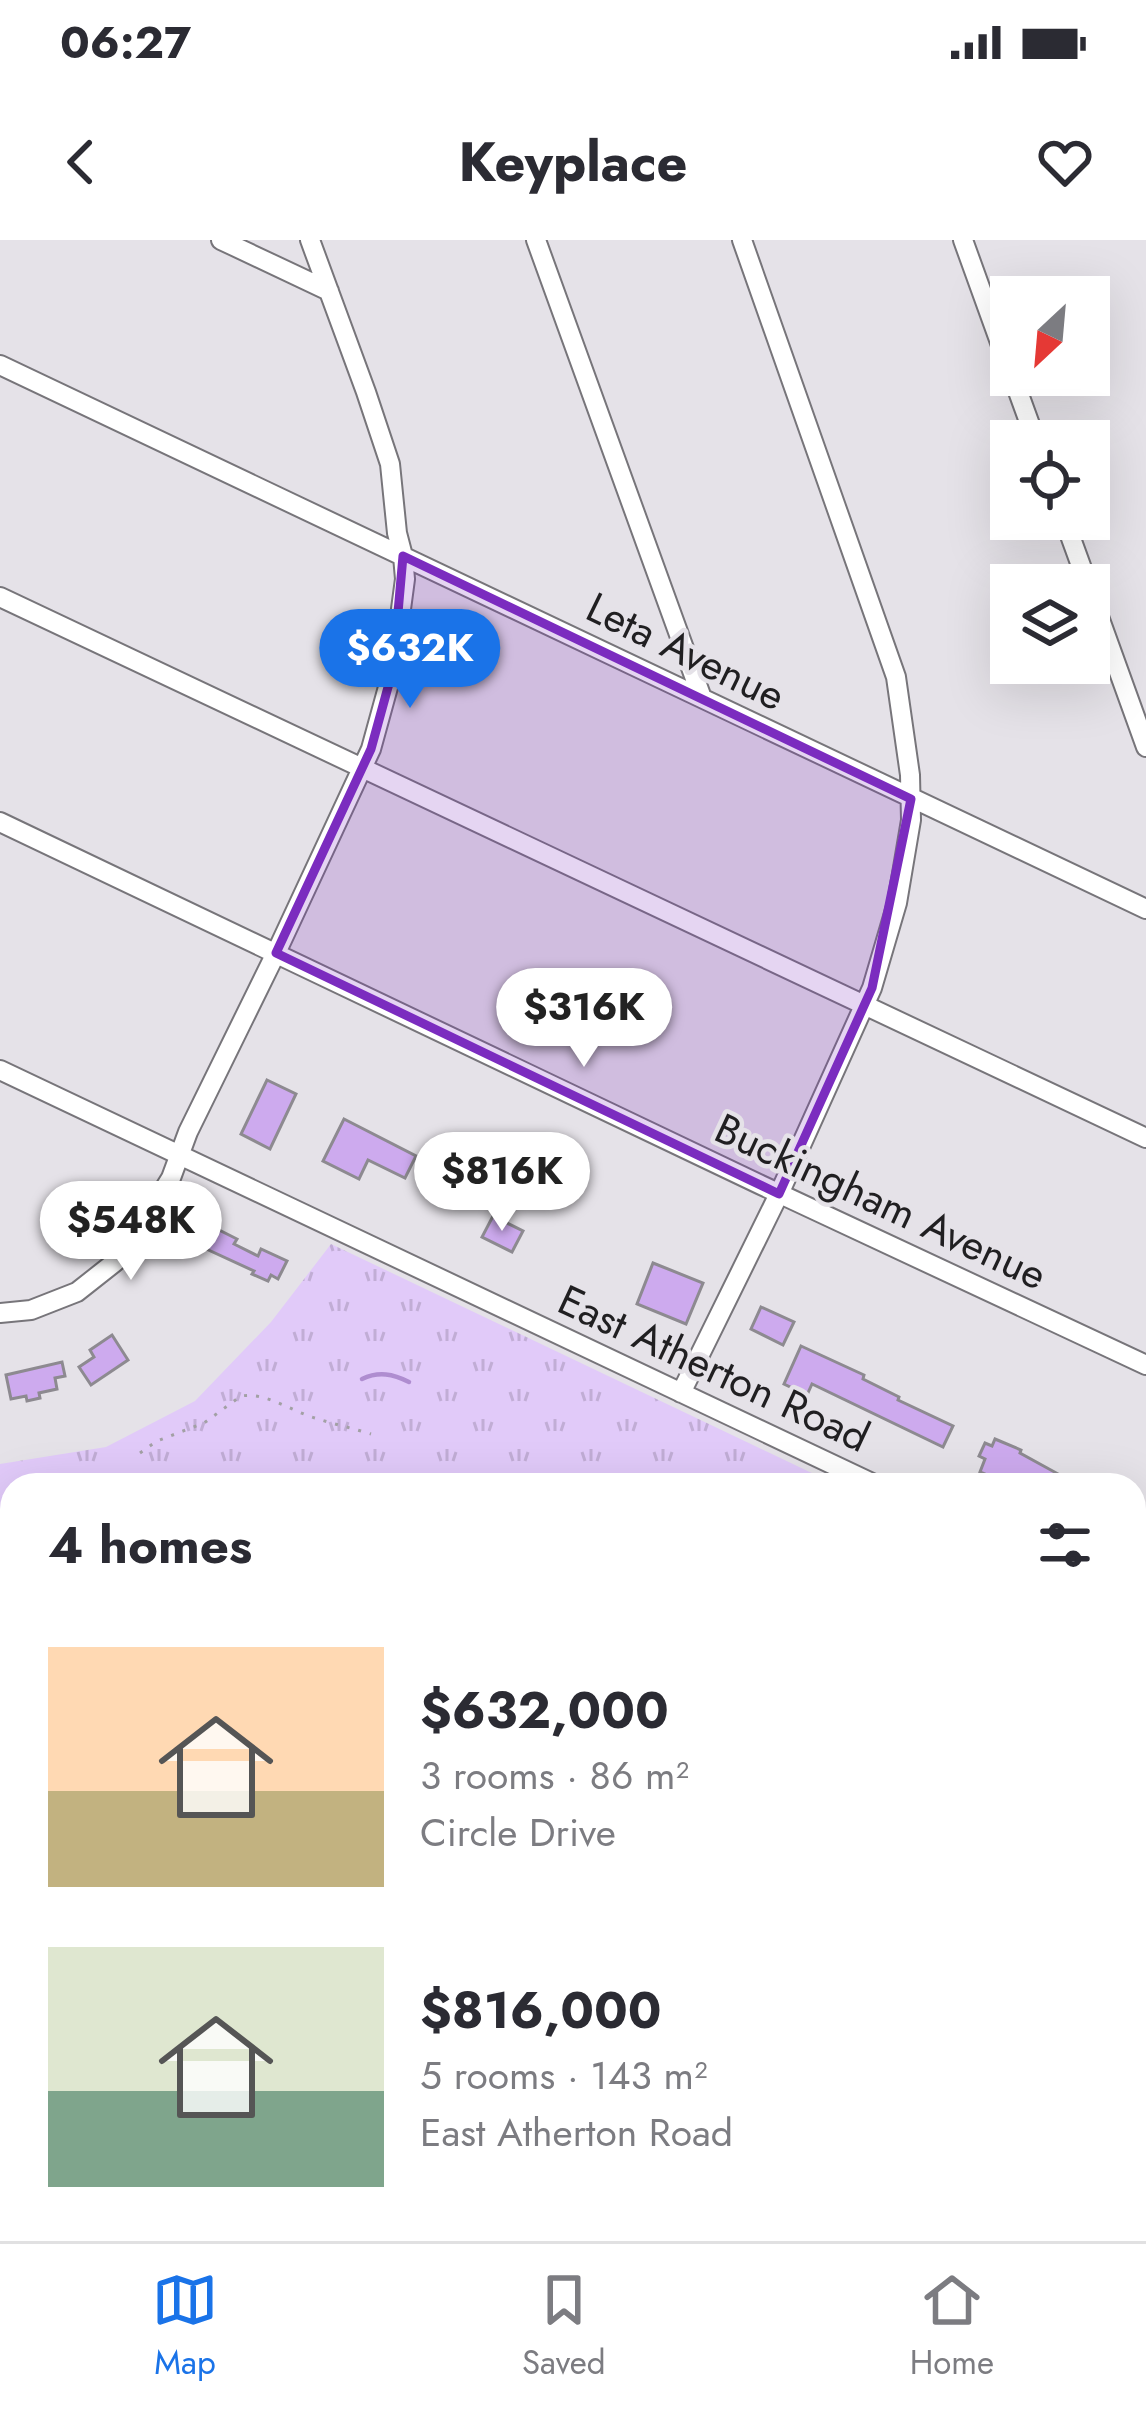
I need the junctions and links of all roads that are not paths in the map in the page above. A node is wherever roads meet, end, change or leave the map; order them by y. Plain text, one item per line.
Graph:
1 (221, 240) edge
2 (310, 240) edge
3 (536, 240) edge
4 (742, 240) edge
5 (963, 240) edge
6 (329, 291) junction
7 (990, 315) edge
8 (0, 365) edge
9 (403, 556) junction
10 (0, 597) edge
11 (1110, 648) edge
12 (702, 698) junction
13 (1146, 747) edge
14 (362, 770) junction
15 (911, 799) junction
16 (0, 822) edge
17 (1146, 908) edge
18 (276, 953) junction
19 (865, 1004) junction
20 (0, 1070) edge
21 (1146, 1138) edge
22 (178, 1153) junction
23 (779, 1194) junction
24 (0, 1313) edge
25 (1146, 1365) edge
26 (680, 1393) junction
27 (850, 1473) edge

1 - 6 street
2 - 6 street
3 - 12 street
4 - 15 street
5 - 7 street
6 - 9 street
8 - 9 street, Leta Avenue
9 - 12 street, Leta Avenue
9 - 14 street
10 - 14 street
11 - 13 street
12 - 15 street, Leta Avenue
14 - 18 street
14 - 19 street
15 - 17 street, Leta Avenue
15 - 19 street
16 - 18 street, Buckingham Avenue
18 - 22 street
18 - 23 street, Buckingham Avenue
19 - 21 street
19 - 23 street
20 - 22 street, East Atherton Road
22 - 24 street
22 - 26 street, East Atherton Road
23 - 25 street, Buckingham Avenue
23 - 26 street
26 - 27 street, East Atherton Road

